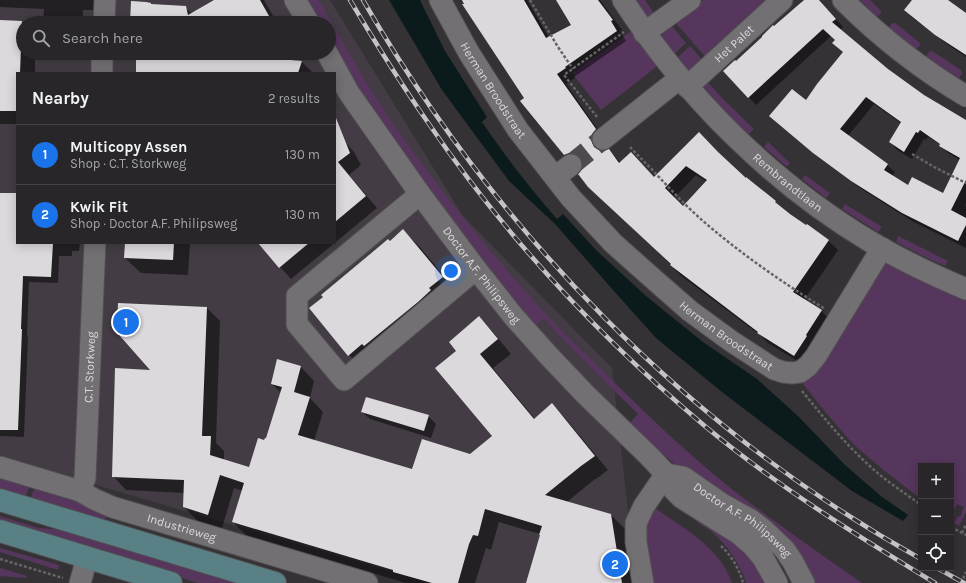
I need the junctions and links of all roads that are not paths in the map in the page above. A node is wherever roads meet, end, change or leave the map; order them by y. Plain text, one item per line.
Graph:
1 (105, 0) edge
2 (295, 0) edge
3 (440, 0) edge
4 (623, 0) edge
5 (690, 0) edge
6 (782, 0) edge
7 (843, 0) edge
8 (104, 16) edge
9 (305, 16) edge
10 (641, 27) junction
11 (102, 60) edge
12 (331, 60) edge
13 (102, 72) edge
14 (684, 83) junction
15 (966, 96) edge
16 (603, 139) tunnel mouth
17 (420, 194) junction
18 (94, 244) edge
19 (882, 248) junction
20 (476, 269) junction
21 (966, 289) edge
22 (0, 467) edge
23 (666, 474) junction
24 (80, 491) junction
25 (0, 500) edge
26 (0, 531) edge
27 (87, 558) junction
28 (80, 583) edge
29 (170, 583) edge
30 (275, 583) edge
31 (367, 583) edge
32 (643, 583) edge
33 (777, 583) edge
34 (804, 583) edge

1 - 8 street
2 - 9 street
3 - 19 street, Herman Broodstraat
4 - 10 street, Rembrandtlaan
5 - 10 street
6 - 14 street, Het Palet
7 - 15 street
10 - 14 street, Rembrandtlaan
11 - 13 street
12 - 17 street, Doctor A.F. Philipsweg
14 - 16 street
14 - 19 street, Rembrandtlaan
17 - 20 street, Doctor A.F. Philipsweg
17 - 20 street
18 - 24 street, C.T. Storkweg
19 - 21 street, Rembrandtlaan
20 - 23 street, Doctor A.F. Philipsweg
22 - 24 street, Industrieweg
23 - 32 street
23 - 33 street, Doctor A.F. Philipsweg
23 - 34 street, Doctor A.F. Philipsweg
24 - 31 street, Industrieweg
25 - 30 main road
26 - 27 main road
27 - 28 street
27 - 29 main road

